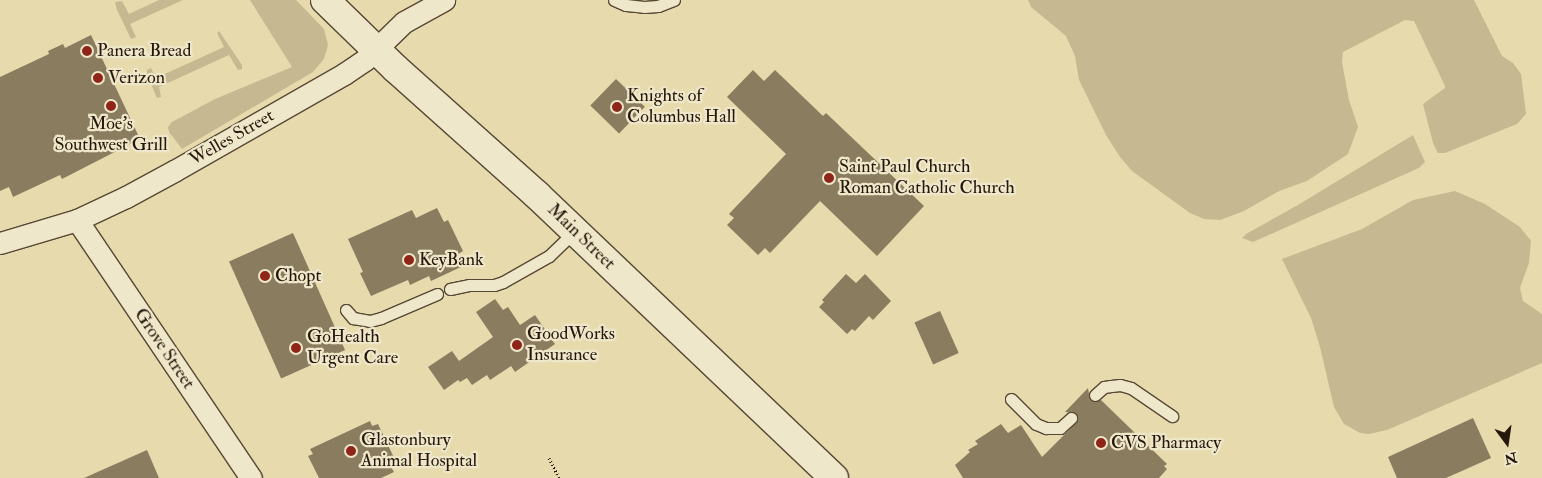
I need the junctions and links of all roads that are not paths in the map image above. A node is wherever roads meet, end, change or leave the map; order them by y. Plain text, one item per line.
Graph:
1 (325, 0) edge
2 (444, 0) edge
3 (614, 0) edge
4 (674, 0) edge
5 (376, 50) junction
6 (76, 220) junction
7 (575, 231) junction
8 (0, 243) edge
9 (450, 289) dead end
10 (437, 294) dead end
11 (346, 310) dead end
12 (1095, 395) dead end
13 (1011, 399) dead end
14 (1172, 416) dead end
15 (1071, 418) dead end
16 (251, 478) edge
17 (834, 478) edge

1 - 5 main road, Main Street
2 - 5 street, Welles Street
3 - 4 lane
5 - 6 street, Welles Street
5 - 7 main road, Main Street
6 - 8 street, Welles Street
6 - 16 street, Grove Street
7 - 9 lane
7 - 17 main road, Main Street
10 - 11 lane
12 - 14 lane
13 - 15 lane

